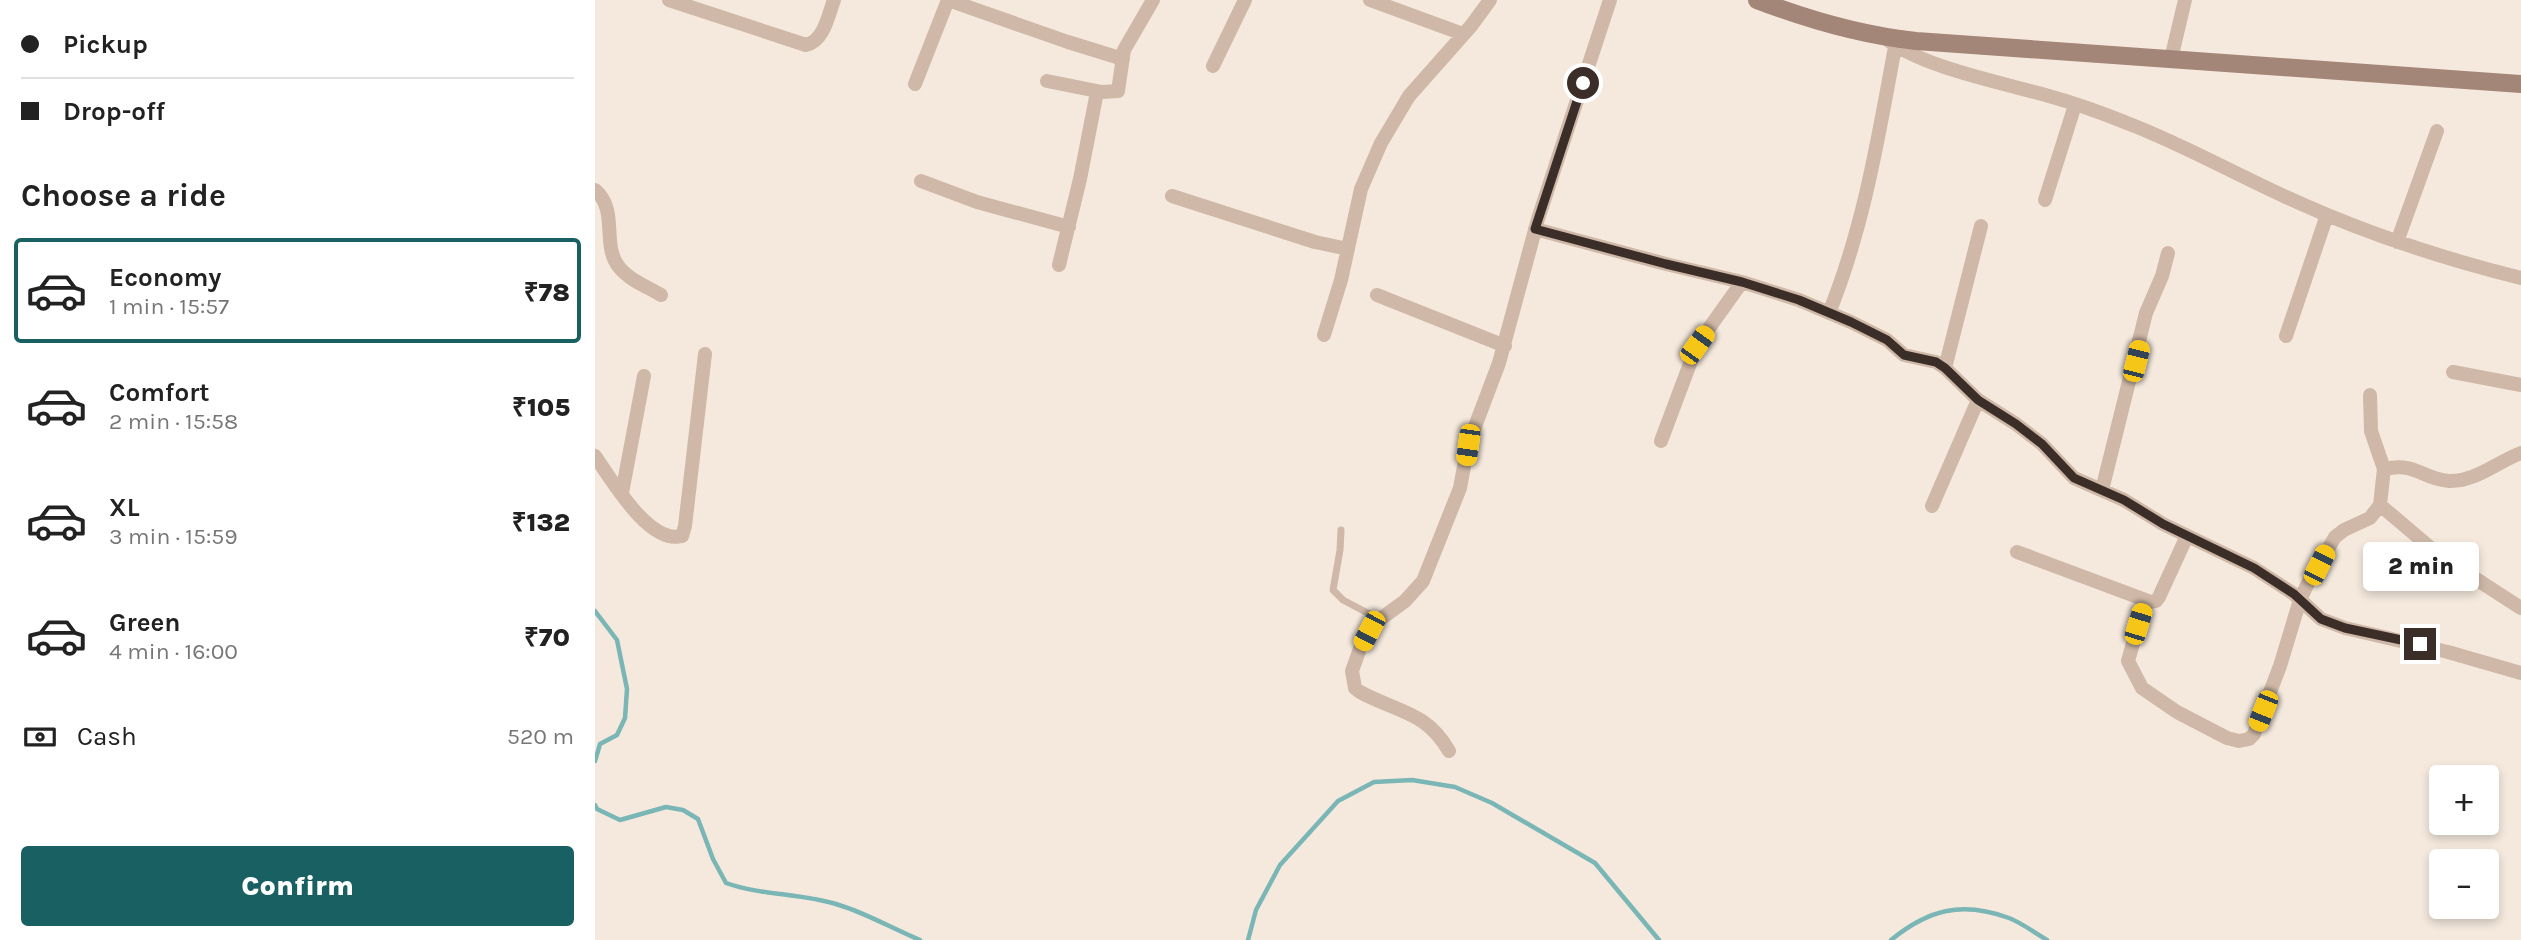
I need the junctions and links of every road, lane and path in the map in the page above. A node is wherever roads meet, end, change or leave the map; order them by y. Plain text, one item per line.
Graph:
1 (669, 0) edge
2 (834, 0) edge
3 (948, 0) edge
4 (1153, 0) edge
5 (1245, 0) edge
6 (1370, 0) edge
7 (1490, 0) edge
8 (1610, 0) edge
9 (1757, 0) edge
10 (2185, 0) edge
11 (1463, 34) junction
12 (1889, 42) junction
13 (1123, 59) junction
14 (2171, 59) junction
15 (1213, 66) dead end
16 (1047, 81) dead end
17 (915, 84) dead end
18 (2521, 84) edge
19 (1097, 92) junction
20 (2075, 105) junction
21 (2437, 131) dead end
22 (921, 181) dead end
23 (595, 190) edge
24 (1172, 196) dead end
25 (2045, 200) dead end
26 (2327, 215) junction
27 (1981, 226) dead end
28 (1069, 227) junction
29 (1535, 229) junction
30 (2397, 242) junction
31 (1348, 249) junction
32 (2168, 253) dead end
33 (1059, 265) dead end
34 (2521, 278) edge
35 (1742, 282) junction
36 (661, 295) dead end
37 (1377, 295) dead end
38 (1829, 313) junction
39 (1324, 335) dead end
40 (2286, 336) dead end
41 (1505, 346) junction
42 (705, 354) dead end
43 (1945, 368) junction
44 (2453, 372) dead end
45 (644, 376) dead end
46 (2521, 385) edge
47 (2370, 396) dead end
48 (1978, 400) junction
49 (1661, 441) dead end
50 (2521, 453) edge
51 (595, 456) edge
52 (2384, 469) junction
53 (2102, 490) junction
54 (622, 493) junction
55 (2380, 505) junction
56 (1932, 506) dead end
57 (1341, 530) dead end
58 (2187, 536) junction
59 (2017, 552) dead end
60 (2300, 600) junction
61 (2145, 601) junction
62 (2521, 608) edge
63 (1380, 620) junction
64 (2521, 673) edge
65 (1449, 751) dead end

1 - 2 street
3 - 13 street
3 - 17 street
4 - 13 street
5 - 15 street
6 - 11 street
7 - 11 street
8 - 29 street
9 - 12 main road
10 - 14 street
11 - 31 street
12 - 14 main road
12 - 20 street
12 - 38 street
13 - 19 street
14 - 18 main road
16 - 19 street
19 - 28 street
20 - 25 street
20 - 26 street
21 - 30 street
22 - 28 street
23 - 36 street
24 - 31 street
26 - 30 street
26 - 40 street
27 - 43 street
28 - 33 street
29 - 35 street
29 - 41 street
30 - 34 street
31 - 39 street
32 - 53 street
35 - 38 street
35 - 49 street
37 - 41 street
38 - 43 street
41 - 63 street
42 - 54 street
43 - 48 street
44 - 46 street
45 - 54 street
47 - 52 street
48 - 53 street
48 - 56 street
50 - 52 street
51 - 54 street
52 - 55 street
53 - 58 street
55 - 60 street
55 - 62 street
57 - 63 lane
58 - 60 street
58 - 61 street
59 - 61 street
60 - 61 street
60 - 64 street
63 - 65 street

